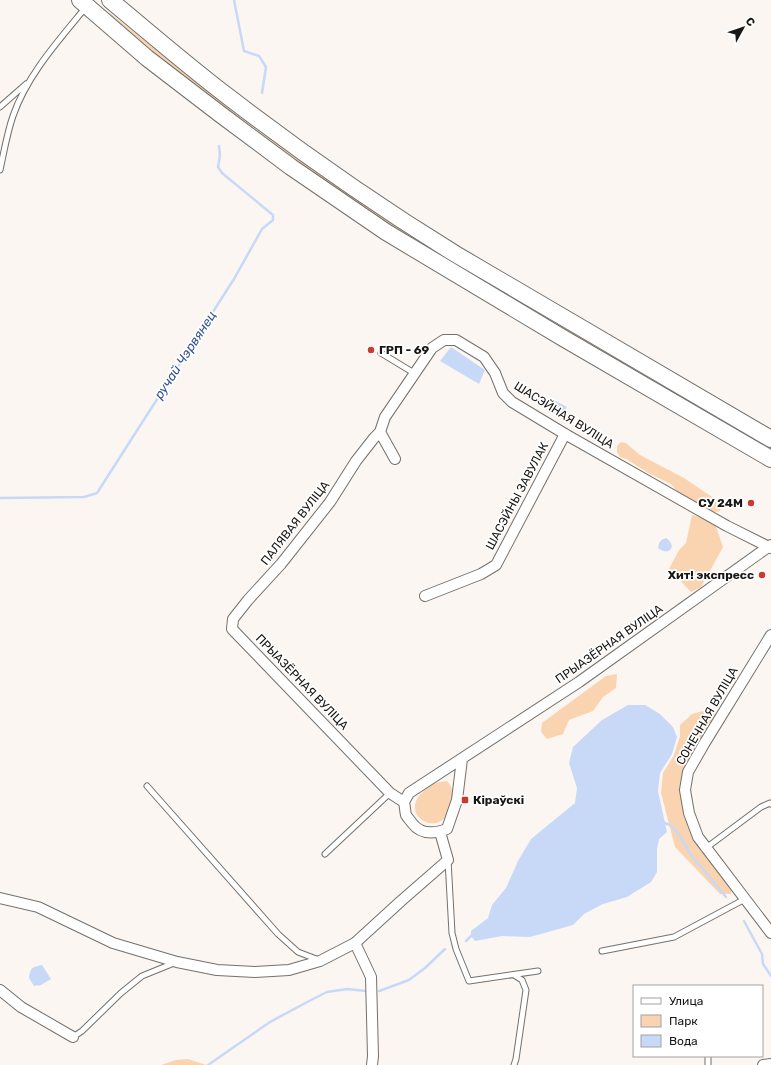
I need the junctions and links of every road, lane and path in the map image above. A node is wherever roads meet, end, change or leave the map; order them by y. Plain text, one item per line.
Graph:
1 (110, 0) edge
2 (86, 2) edge
3 (30, 81) junction
4 (0, 108) edge
5 (0, 166) edge
6 (381, 353) dead end
7 (414, 373) junction
8 (380, 432) junction
9 (565, 434) junction
10 (771, 439) edge
11 (395, 459) dead end
12 (771, 459) edge
13 (770, 547) edge
14 (425, 596) dead end
15 (232, 629) joint
16 (771, 635) edge
17 (462, 759) junction
18 (147, 786) dead end
19 (390, 793) junction
20 (404, 802) junction
21 (771, 803) edge
22 (440, 832) junction
23 (706, 848) junction
24 (325, 854) dead end
25 (448, 860) junction
26 (0, 898) edge
27 (744, 899) junction
28 (771, 933) edge
29 (355, 943) junction
30 (602, 951) dead end
31 (320, 961) junction
32 (177, 962) junction
33 (538, 971) dead end
34 (514, 975) junction
35 (0, 990) edge
36 (74, 1037) joint
37 (771, 1064) edge
38 (372, 1065) edge
39 (514, 1065) edge
40 (763, 1065) edge

1 - 10 main road
2 - 3 lane
2 - 12 main road
3 - 4 lane
3 - 5 lane
6 - 7 lane
7 - 8 street, ШАСЭЙНАЯ ВУЛІЦА
7 - 9 street, ШАСЭЙНАЯ ВУЛІЦА
8 - 11 street
8 - 15 street, ПАЛЯВАЯ ВУЛІЦА
9 - 13 street, ШАСЭЙНАЯ ВУЛІЦА
9 - 14 street, ШАСЭЙНЫ ЗАВУЛАК
13 - 17 street, ПРЫАЗЁРНАЯ ВУЛІЦА
15 - 19 street, ПРЫАЗЁРНАЯ ВУЛІЦА
16 - 23 street, СОНЕЧНАЯ ВУЛІЦА
17 - 20 street, ПРЫАЗЁРНАЯ ВУЛІЦА
17 - 22 street
18 - 31 lane
19 - 20 street, ПРЫАЗЁРНАЯ ВУЛІЦА
19 - 24 lane
20 - 22 street
21 - 23 lane
22 - 25 street
23 - 27 street, СОНЕЧНАЯ ВУЛІЦА
25 - 29 street
25 - 34 lane
26 - 32 street
27 - 28 street, СОНЕЧНАЯ ВУЛІЦА
27 - 30 lane
29 - 31 street
29 - 38 street
31 - 32 street
32 - 36 lane
33 - 34 lane
34 - 39 lane
35 - 36 street
37 - 40 street

